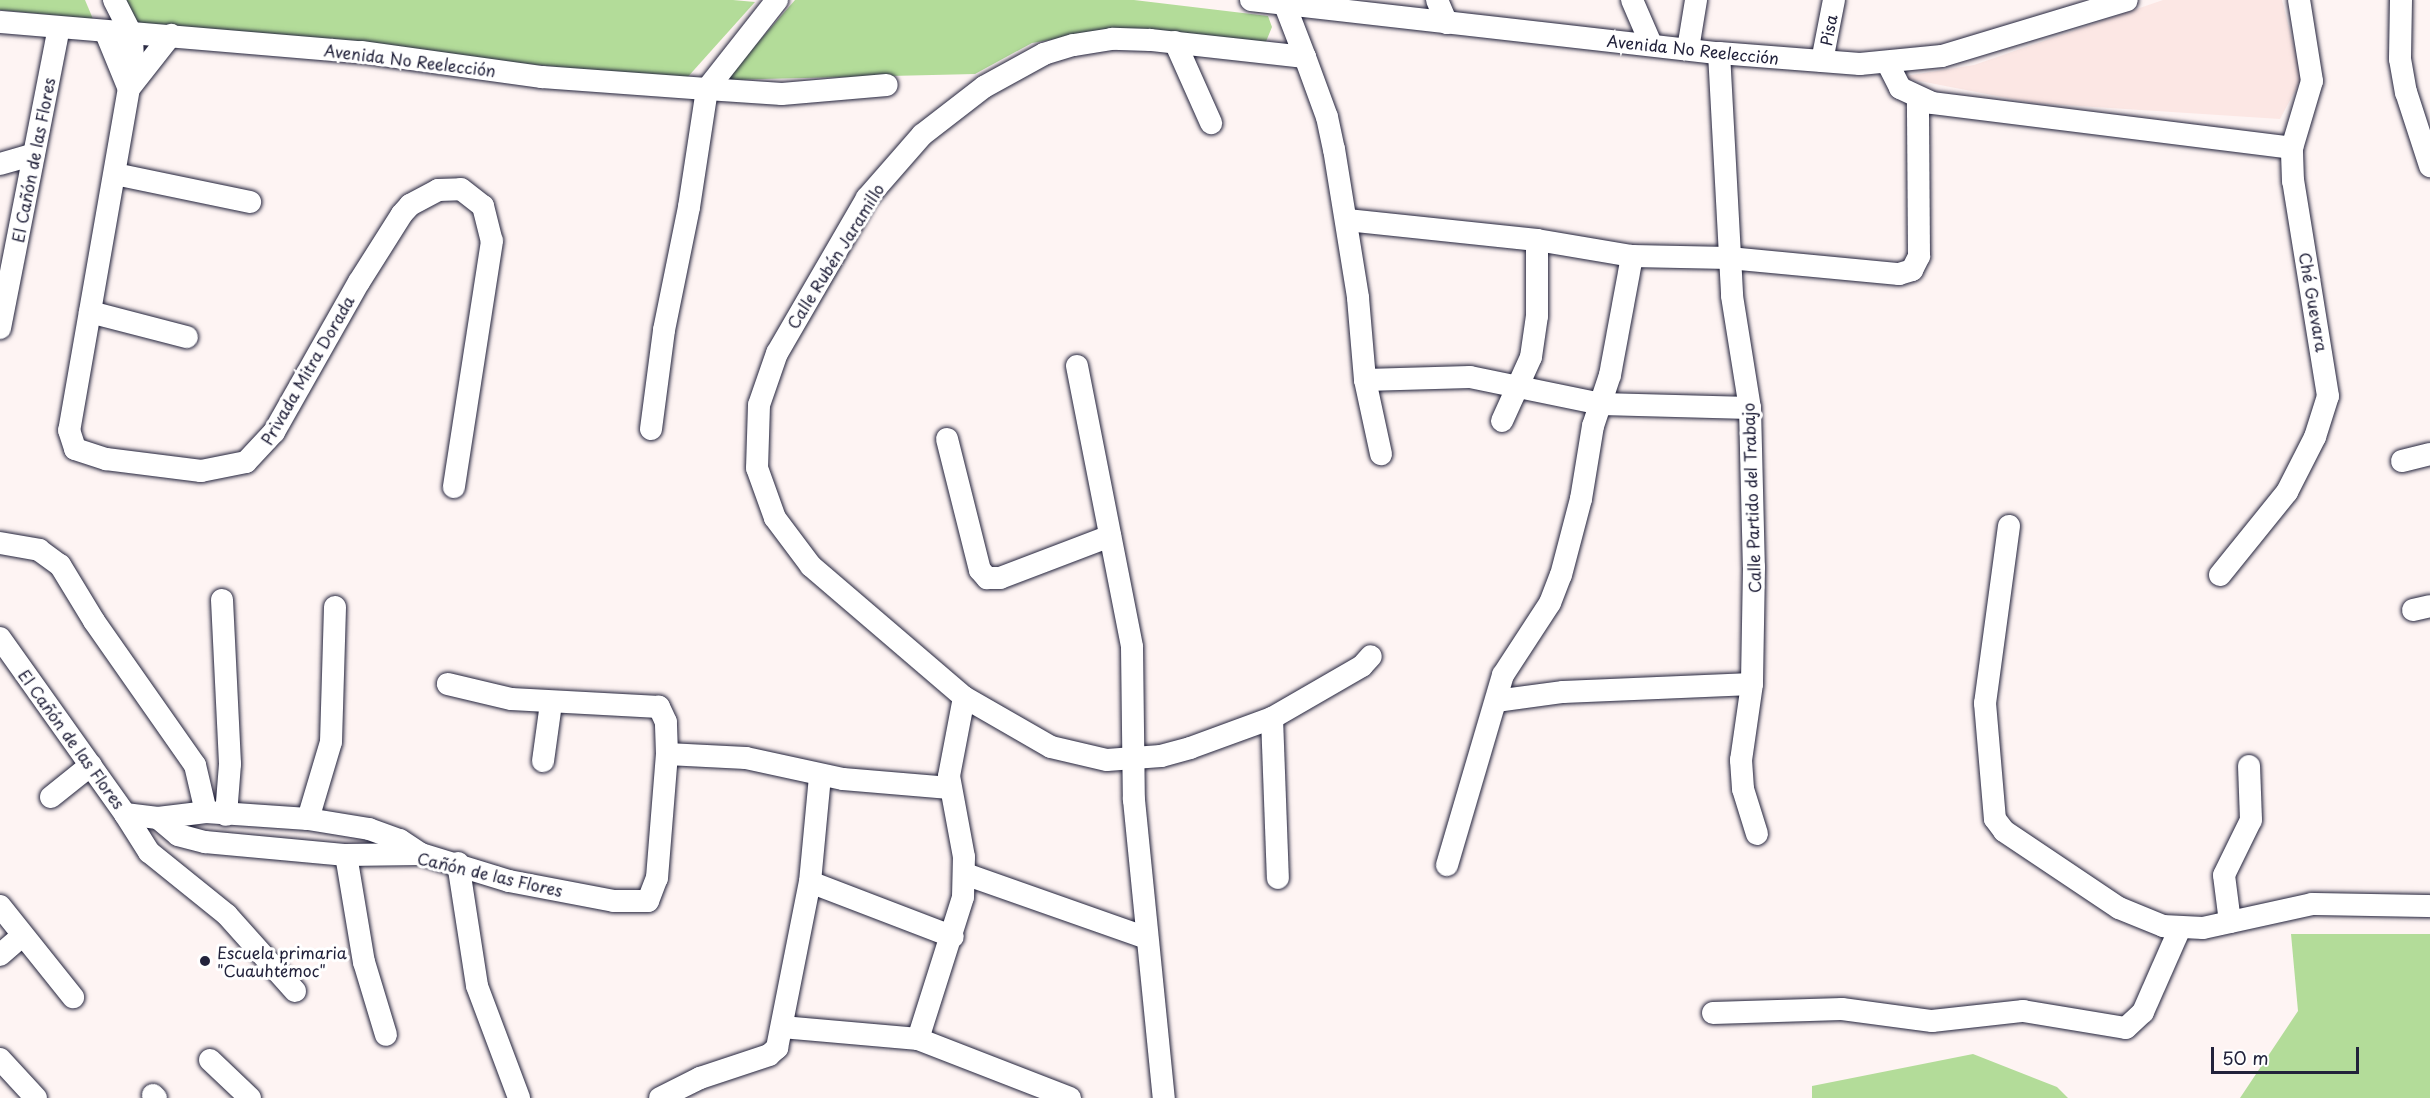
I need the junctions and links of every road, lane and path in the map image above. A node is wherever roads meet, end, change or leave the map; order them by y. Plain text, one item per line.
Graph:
1 (114, 0) edge
2 (777, 0) edge
3 (1251, 0) edge
4 (1437, 0) edge
5 (1632, 0) edge
6 (1696, 0) edge
7 (1834, 0) edge
8 (2127, 0) edge
9 (2299, 0) edge
10 (2401, 0) edge
11 (1284, 2) edge
12 (0, 22) edge
13 (1447, 23) junction
14 (59, 28) junction
15 (106, 33) junction
16 (132, 35) junction
17 (171, 35) junction
18 (1174, 42) junction
19 (1651, 44) junction
20 (1688, 49) junction
21 (1719, 52) junction
22 (1305, 57) junction
23 (1822, 61) junction
24 (1887, 64) junction
25 (887, 85) dead end
26 (128, 89) junction
27 (707, 89) junction
28 (1918, 99) junction
29 (1211, 123) dead end
30 (2292, 148) junction
31 (34, 154) junction
32 (0, 164) edge
33 (2430, 166) edge
34 (115, 174) junction
35 (250, 202) dead end
36 (1347, 220) junction
37 (1537, 240) junction
38 (1632, 256) junction
39 (1729, 258) junction
40 (90, 312) junction
41 (0, 328) edge
42 (187, 337) dead end
43 (1077, 366) dead end
44 (1365, 380) junction
45 (1519, 385) junction
46 (1601, 404) junction
47 (1750, 408) junction
48 (1502, 421) dead end
49 (651, 429) dead end
50 (946, 439) dead end
51 (1381, 454) dead end
52 (2430, 454) edge
53 (2402, 460) dead end
54 (454, 487) dead end
55 (2009, 526) dead end
56 (1110, 536) junction
57 (0, 543) edge
58 (2220, 575) dead end
59 (222, 600) dead end
60 (334, 607) dead end
61 (0, 638) edge
62 (1371, 656) dead end
63 (448, 684) dead end
64 (1752, 684) junction
65 (964, 697) junction
66 (1496, 701) junction
67 (551, 703) junction
68 (1272, 718) junction
69 (667, 754) junction
70 (1132, 760) junction
71 (543, 761) dead end
72 (91, 765) junction
73 (2249, 766) dead end
74 (820, 776) junction
75 (950, 788) junction
76 (51, 797) dead end
77 (216, 813) junction
78 (125, 814) junction
79 (158, 818) junction
80 (308, 819) junction
81 (1757, 834) dead end
82 (421, 854) junction
83 (346, 855) junction
84 (458, 863) junction
85 (1447, 865) dead end
86 (964, 874) junction
87 (1278, 878) dead end
88 (810, 882) junction
89 (0, 906) edge
90 (2430, 906) edge
91 (2230, 922) junction
92 (2180, 928) junction
93 (22, 936) junction
94 (953, 937) junction
95 (1147, 938) junction
96 (0, 955) edge
97 (295, 991) dead end
98 (73, 997) dead end
99 (1713, 1013) dead end
100 (782, 1027) junction
101 (386, 1035) dead end
102 (918, 1039) junction
103 (0, 1059) edge
104 (210, 1060) dead end
105 (36, 1098) edge
106 (250, 1098) edge
107 (519, 1098) edge
108 (660, 1098) edge
109 (1070, 1098) edge
110 (1164, 1098) edge

1 - 16 street
2 - 27 street
3 - 11 street, Avenida No Reelección
4 - 13 street
5 - 19 street
6 - 20 street
7 - 23 street, Pisa
8 - 24 street, Avenida No Reelección
9 - 30 street, Ché Guevara
10 - 33 street
11 - 13 street, Avenida No Reelección
11 - 22 street
12 - 14 street, Avenida No Reelección
13 - 19 street, Avenida No Reelección
14 - 15 street, Avenida No Reelección
14 - 31 street, El Cañón de las Flores
15 - 16 street, Avenida No Reelección
15 - 26 street
16 - 17 street, Avenida No Reelección
16 - 26 street, Privada Mitra Dorada
17 - 26 street
17 - 27 street, Avenida No Reelección
18 - 22 street, Calle Rubén Jaramillo
18 - 29 street
18 - 65 street, Calle Rubén Jaramillo
19 - 20 street, Avenida No Reelección
20 - 21 street, Avenida No Reelección
21 - 23 street, Avenida No Reelección
21 - 39 street, Calle Partido del Trabajo
22 - 36 street
23 - 24 street, Avenida No Reelección
24 - 28 street
25 - 27 street, Avenida No Reelección
26 - 34 street, Privada Mitra Dorada
27 - 49 street
28 - 30 street
28 - 39 street
30 - 58 street, Ché Guevara
31 - 32 street
31 - 41 street, El Cañón de las Flores
34 - 35 street
34 - 40 street, Privada Mitra Dorada
36 - 37 street
36 - 44 street
37 - 38 street
37 - 45 street
38 - 39 street
38 - 46 street
39 - 47 street, Calle Partido del Trabajo
40 - 42 street
40 - 54 street, Privada Mitra Dorada
43 - 56 street
44 - 45 street
44 - 51 street
45 - 46 street
45 - 48 street
46 - 47 street
46 - 66 street
47 - 64 street, Calle Partido del Trabajo
50 - 56 street
52 - 53 street
55 - 92 street
56 - 70 street
57 - 77 street
59 - 77 street
60 - 80 street
61 - 72 street, El Cañón de las Flores
62 - 68 street, Calle Rubén Jaramillo
63 - 67 street
64 - 66 street
64 - 81 street, Calle Partido del Trabajo
65 - 70 street, Calle Rubén Jaramillo
65 - 75 street
66 - 85 street
67 - 69 street
67 - 71 street
68 - 70 street, Calle Rubén Jaramillo
68 - 87 street
69 - 74 street
69 - 84 street, Cañón de las Flores
70 - 95 street
72 - 76 street
72 - 78 street, El Cañón de las Flores
73 - 91 street
74 - 75 street
74 - 88 street
75 - 86 street
77 - 79 street, El Cañón de las Flores
77 - 80 street, El Cañón de las Flores
78 - 79 street, El Cañón de las Flores
78 - 97 street
79 - 83 street, Cañón de las Flores
80 - 82 street, El Cañón de las Flores
82 - 83 street, Cañón de las Flores
82 - 84 street, Cañón de las Flores
83 - 101 street
84 - 107 street
86 - 94 street
86 - 95 street
88 - 94 street
88 - 100 street
89 - 93 street
90 - 91 street
91 - 92 street
92 - 99 street
93 - 96 street
93 - 98 street
94 - 102 street
95 - 110 street
100 - 102 street
100 - 108 street
102 - 109 street
103 - 105 street
104 - 106 street

